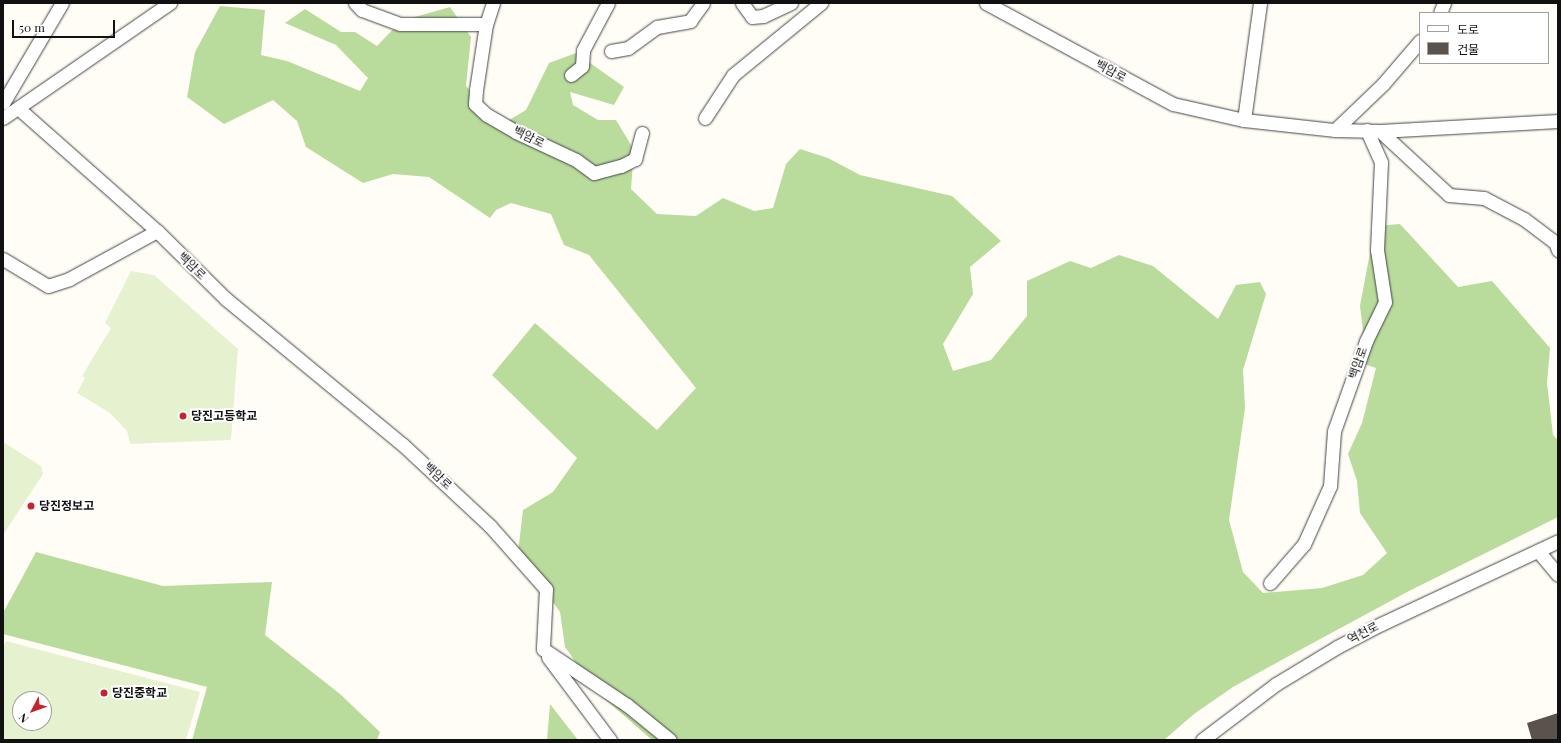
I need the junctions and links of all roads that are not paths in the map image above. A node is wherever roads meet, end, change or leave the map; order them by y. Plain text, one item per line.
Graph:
1 (62, 3) edge
2 (170, 3) edge
3 (355, 3) edge
4 (493, 3) edge
5 (608, 3) edge
6 (703, 3) edge
7 (742, 3) edge
8 (791, 3) edge
9 (821, 3) edge
10 (986, 3) edge
11 (1260, 3) edge
12 (486, 24) junction
13 (1419, 41) edge
14 (611, 51) dead end
15 (571, 75) dead end
16 (3, 103) edge
17 (3, 107) edge
18 (18, 108) junction
19 (3, 118) edge
20 (705, 118) dead end
21 (1244, 120) junction
22 (1558, 121) edge
23 (1335, 130) junction
24 (1367, 130) junction
25 (1380, 131) junction
26 (642, 133) dead end
27 (157, 231) junction
28 (1558, 250) edge
29 (3, 259) edge
30 (1558, 541) edge
31 (1538, 551) junction
32 (1558, 576) edge
33 (1270, 583) dead end
34 (542, 649) junction
35 (610, 740) edge
36 (670, 740) edge
37 (1202, 740) edge

1 - 16 street
2 - 18 street
3 - 12 street
4 - 12 street, 백암로
5 - 15 street
6 - 14 street
7 - 8 street
9 - 20 street
10 - 21 street, 백암로
11 - 21 street
12 - 26 street, 백암로
13 - 23 street
17 - 18 street
18 - 19 street
18 - 27 street, 백암로
21 - 23 street, 백암로
22 - 25 street, 백암로
23 - 24 street, 백암로
24 - 25 street, 백암로
24 - 33 street, 백암로
25 - 28 street
27 - 29 street
27 - 34 street, 백암로
30 - 31 street, 역천로
31 - 32 street
31 - 37 street, 역천로
34 - 35 street
34 - 36 street

